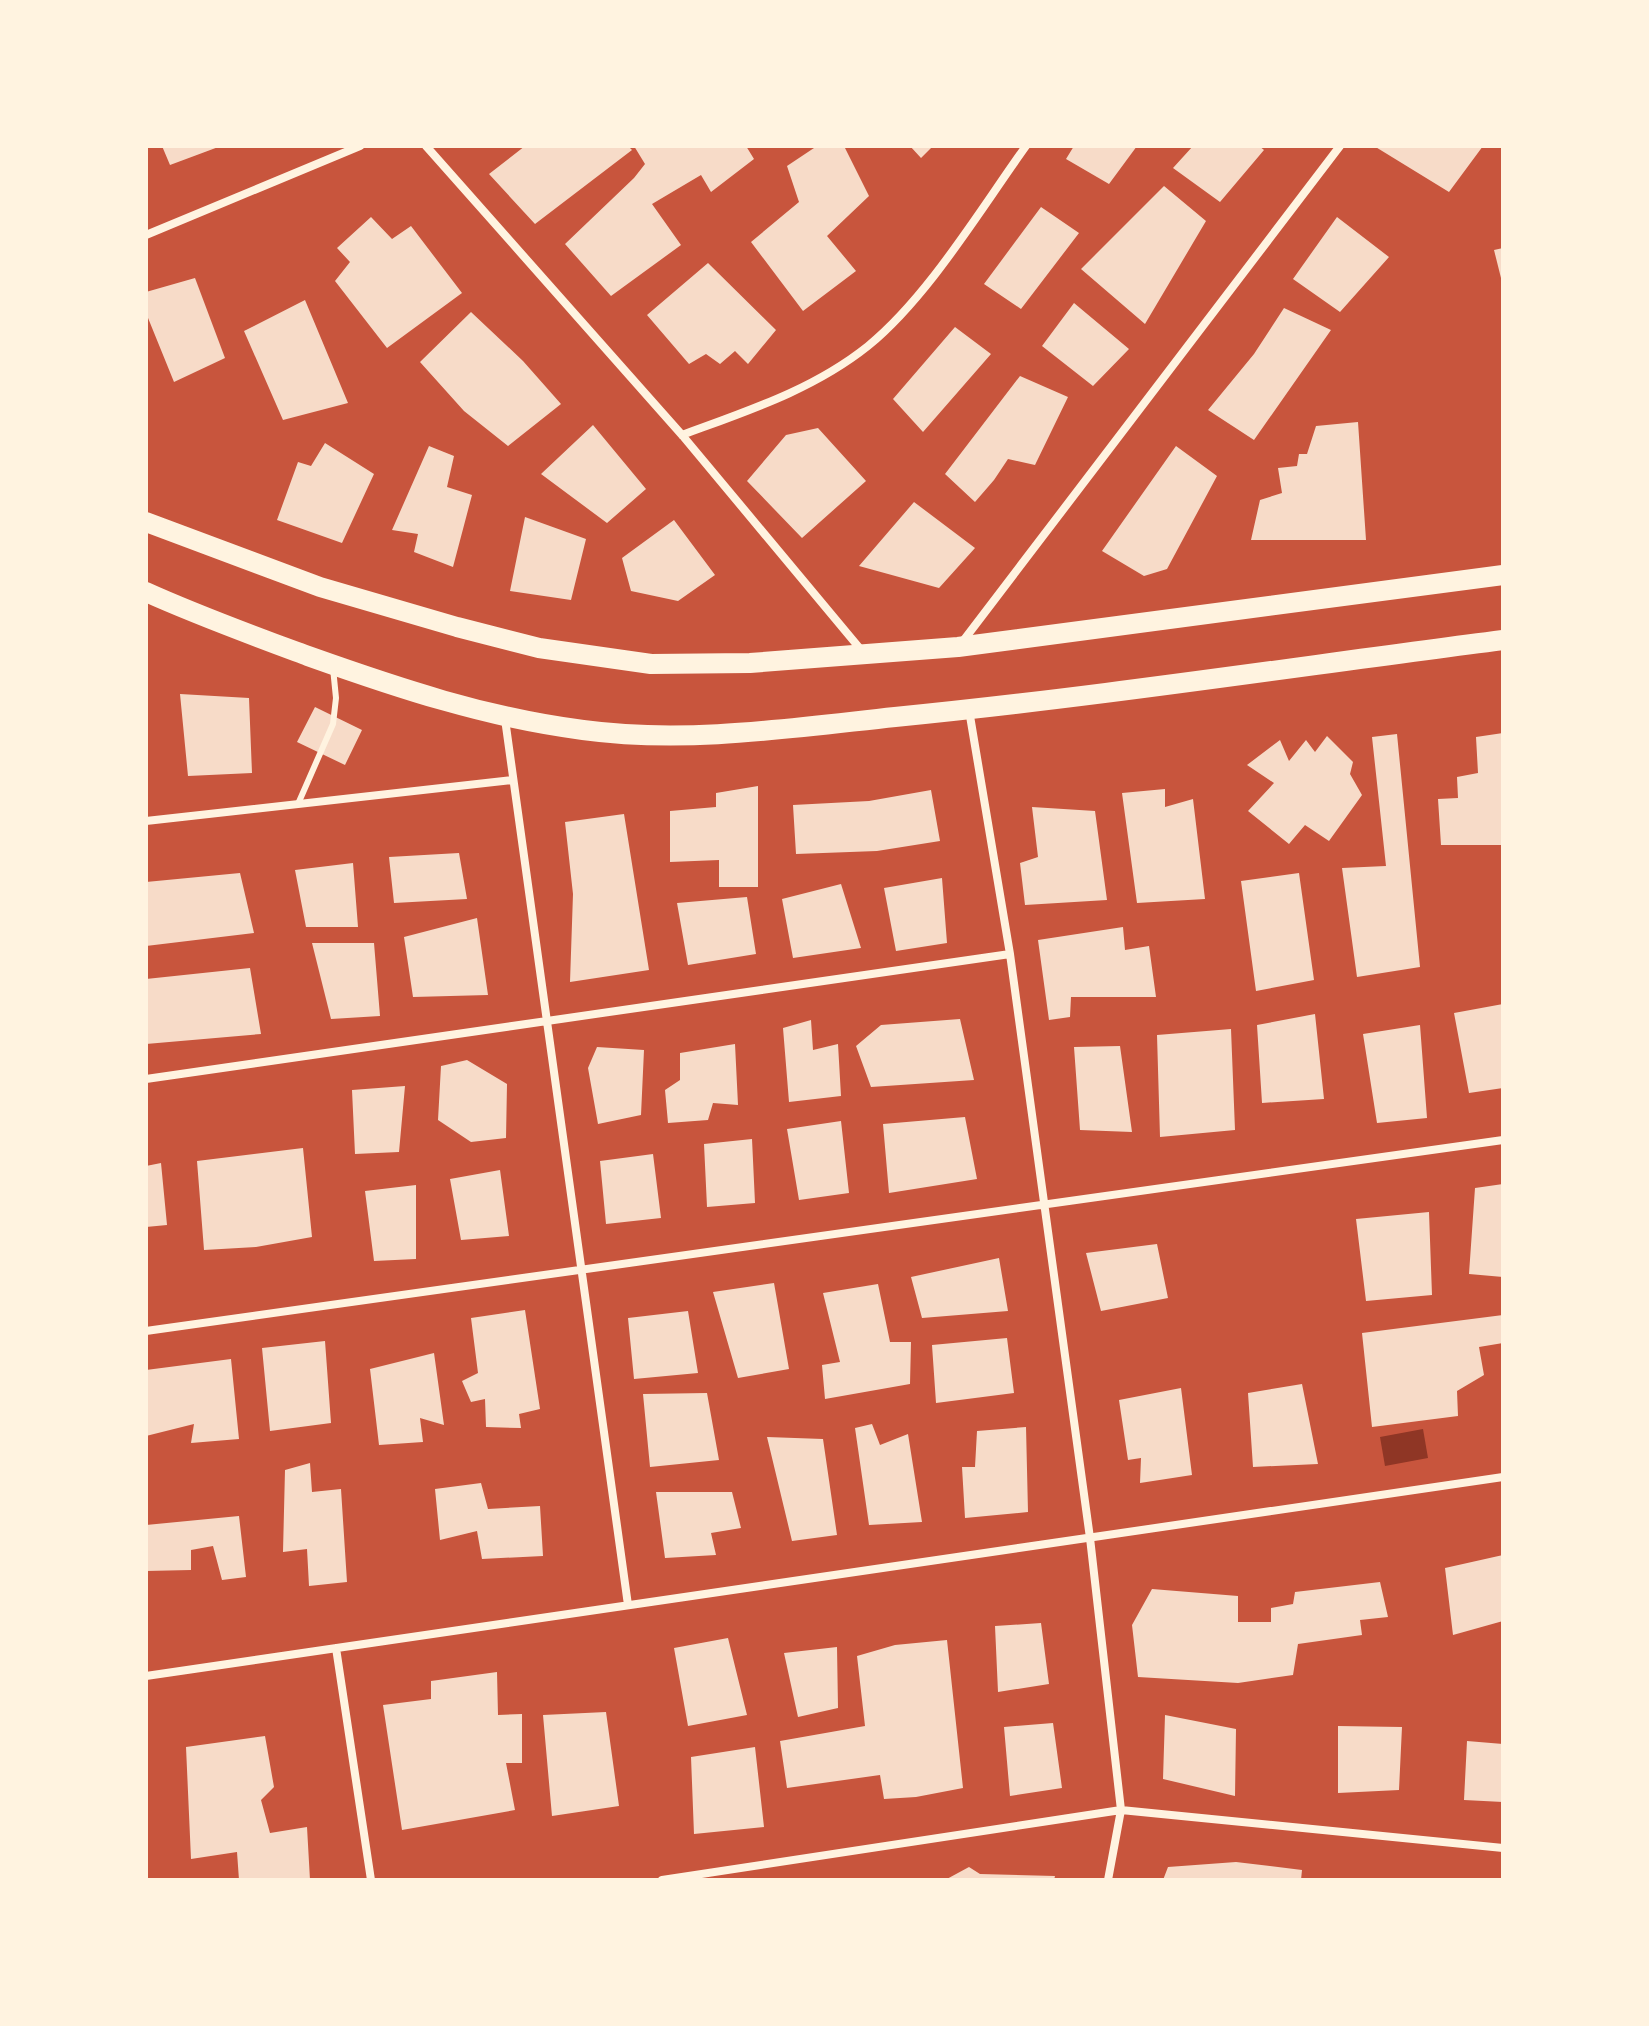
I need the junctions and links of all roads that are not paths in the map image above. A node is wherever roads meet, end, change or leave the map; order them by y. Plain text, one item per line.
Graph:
1 (360, 146) edge
2 (426, 146) edge
3 (1026, 146) edge
4 (1340, 146) edge
5 (146, 235) edge
6 (682, 435) junction
7 (146, 522) edge
8 (1503, 575) edge
9 (146, 592) edge
10 (1503, 640) edge
11 (958, 647) junction
12 (865, 655) junction
13 (332, 664) junction
14 (969, 710) junction
15 (505, 718) junction
16 (512, 780) junction
17 (298, 804) junction
18 (146, 821) edge
19 (1010, 954) junction
20 (546, 1022) junction
21 (146, 1079) edge
22 (1503, 1140) edge
23 (1045, 1203) junction
24 (580, 1269) junction
25 (146, 1331) edge
26 (1503, 1477) edge
27 (1090, 1538) junction
28 (628, 1605) junction
29 (336, 1648) junction
30 (146, 1676) edge
31 (1121, 1810) junction
32 (1503, 1848) edge
33 (371, 1880) edge
34 (662, 1880) edge
35 (1108, 1880) edge

1 - 5 street
2 - 6 street
3 - 6 street
4 - 11 street
6 - 12 street
7 - 12 main road
8 - 11 main road
9 - 13 main road
10 - 14 main road
11 - 12 main road
13 - 15 main road
13 - 17 lane
14 - 15 main road
14 - 19 street
15 - 16 street
16 - 17 street
16 - 20 street
17 - 18 street
19 - 20 street
19 - 23 street
20 - 21 street
20 - 24 street
22 - 23 street
23 - 24 street
23 - 27 street
24 - 25 street
24 - 28 street
26 - 27 street
27 - 28 street
27 - 31 street
28 - 29 street
29 - 30 street
29 - 33 street
31 - 32 street
31 - 34 street
31 - 35 street

